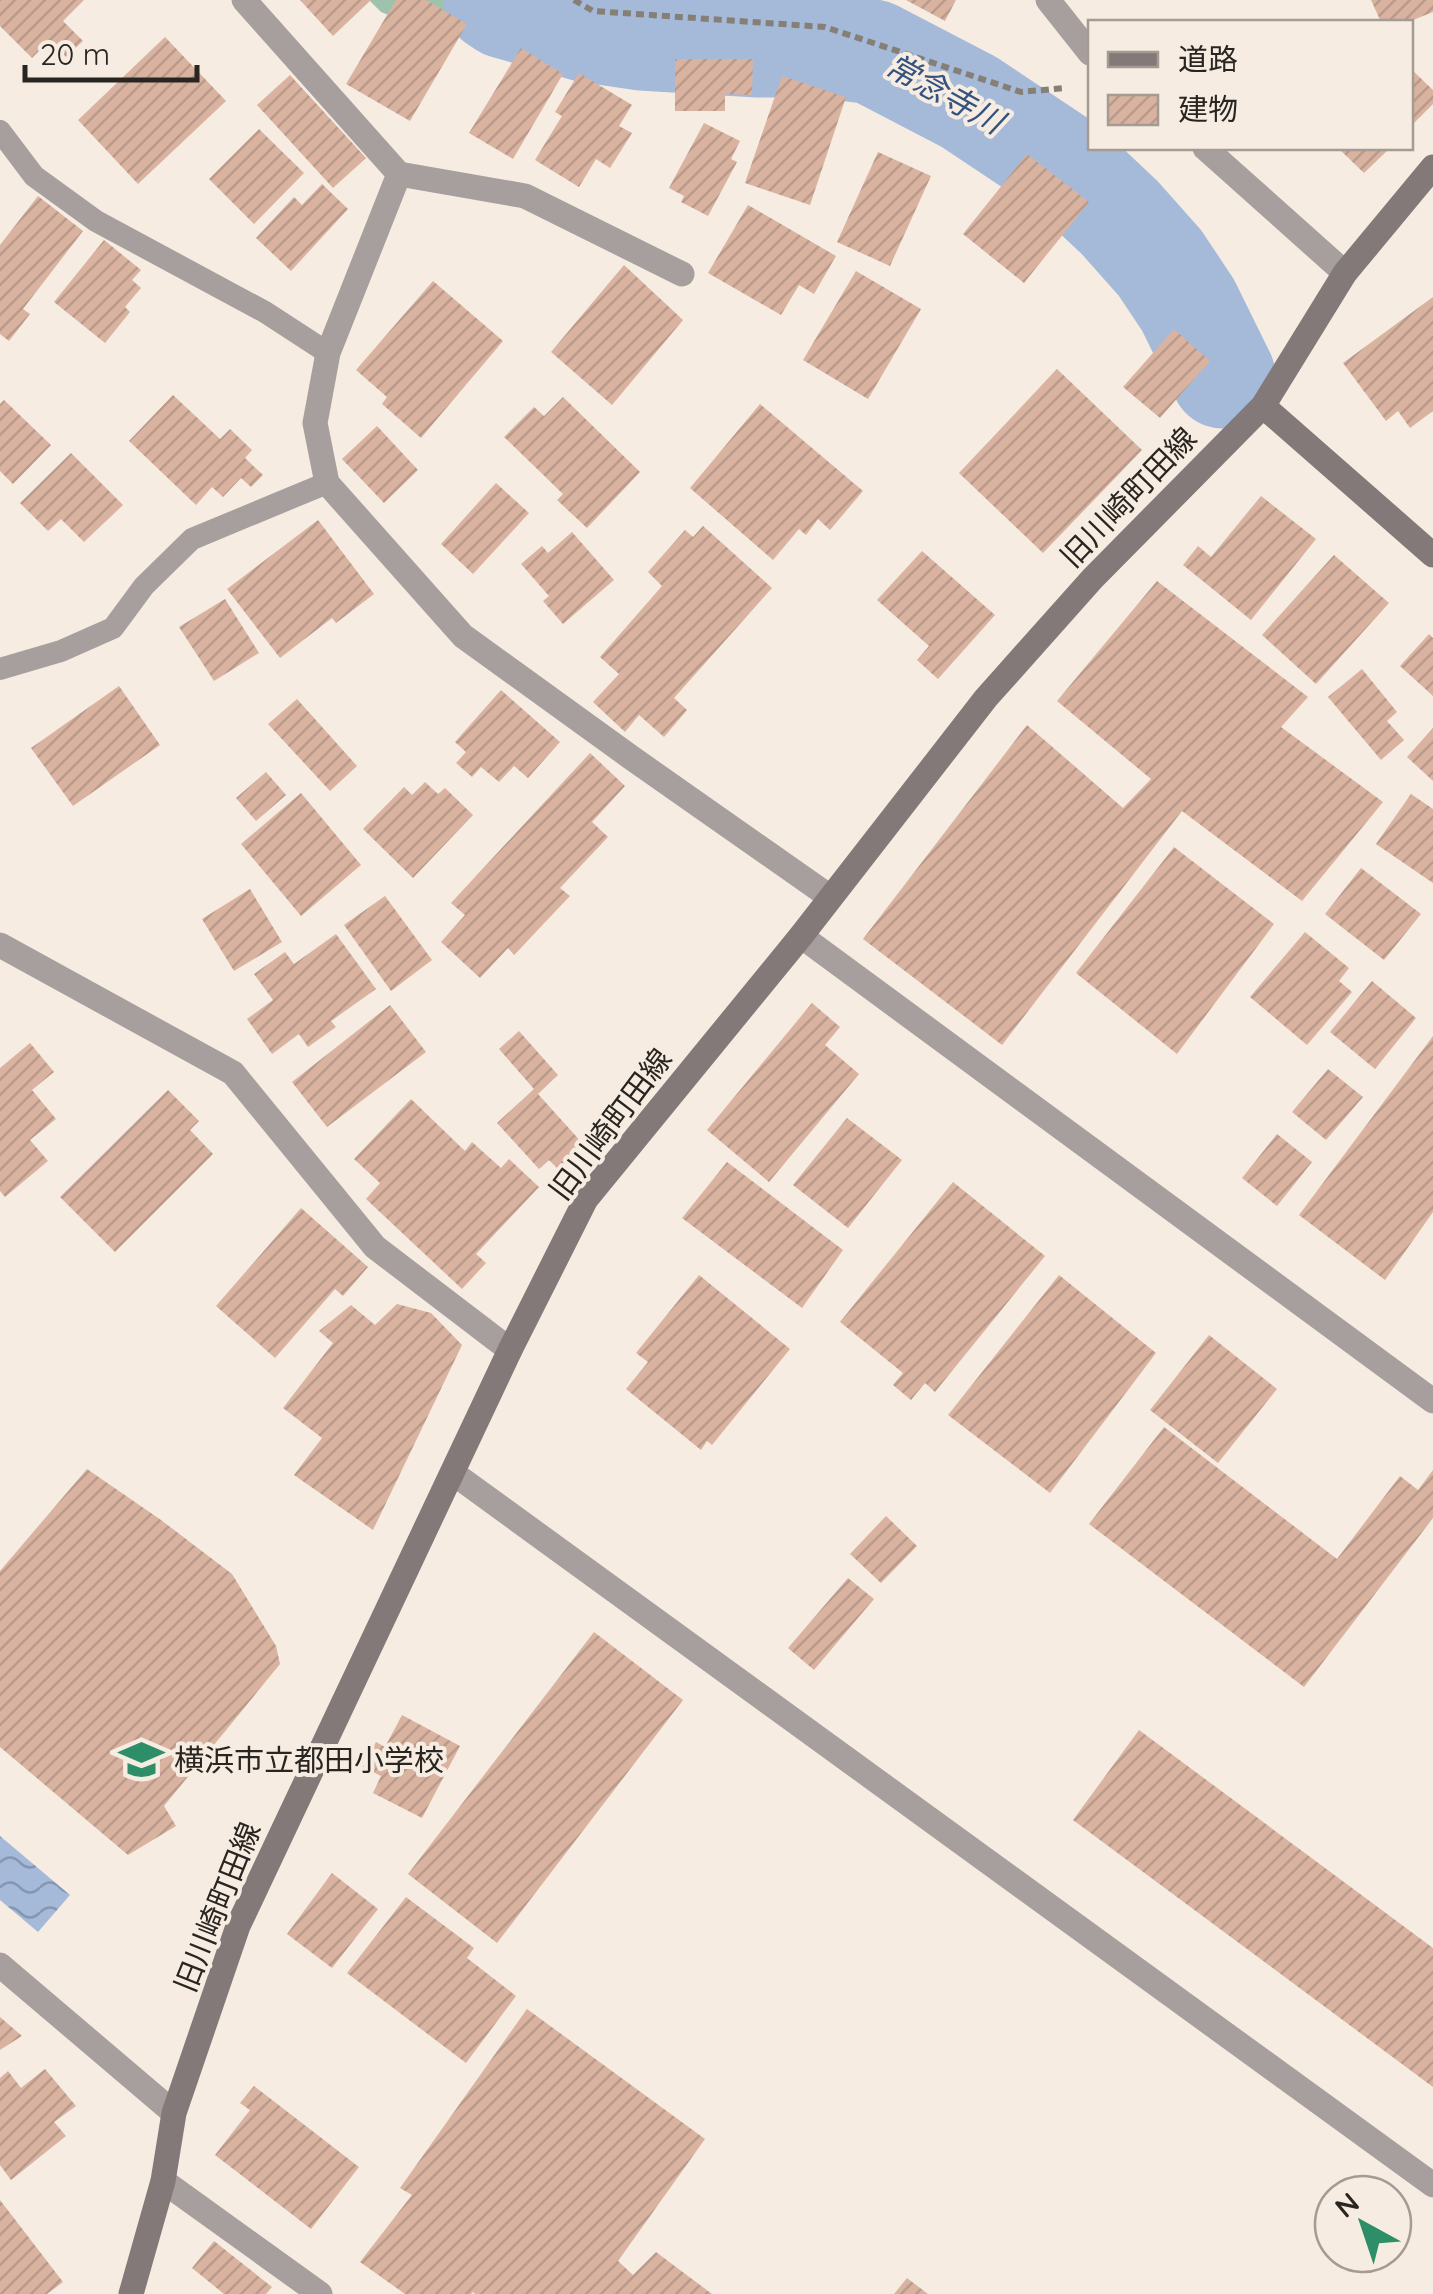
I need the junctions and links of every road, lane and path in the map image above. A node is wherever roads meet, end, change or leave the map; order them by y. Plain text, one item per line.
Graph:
1 (244, 0) edge
2 (574, 0) edge
3 (1048, 0) edge
4 (1088, 50) edge
5 (1073, 87) dead end
6 (0, 132) edge
7 (1207, 150) edge
8 (1433, 167) edge
9 (399, 174) junction
10 (1345, 273) junction
11 (682, 274) dead end
12 (328, 353) junction
13 (1263, 406) junction
14 (326, 483) junction
15 (1433, 555) edge
16 (0, 669) edge
17 (830, 897) junction
18 (801, 936) junction
19 (0, 945) edge
20 (510, 1350) junction
21 (1433, 1402) edge
22 (453, 1473) junction
23 (0, 1966) edge
24 (174, 2114) junction
25 (164, 2181) junction
26 (1433, 2186) edge
27 (131, 2294) edge
28 (320, 2294) edge

1 - 9 street
2 - 5 path
3 - 4 street
6 - 12 lane
7 - 10 street
8 - 10 main road, 旧川崎町田線
9 - 11 street
9 - 12 street
10 - 13 main road, 旧川崎町田線
12 - 14 street
13 - 15 main road
13 - 17 main road, 旧川崎町田線
14 - 16 lane
14 - 17 street
17 - 18 main road, 旧川崎町田線
18 - 20 main road, 旧川崎町田線
18 - 21 street
19 - 20 street
20 - 22 main road, 旧川崎町田線
22 - 24 main road, 旧川崎町田線
22 - 26 street
23 - 24 street
24 - 25 main road, 旧川崎町田線
25 - 27 main road, 旧川崎町田線
25 - 28 street

